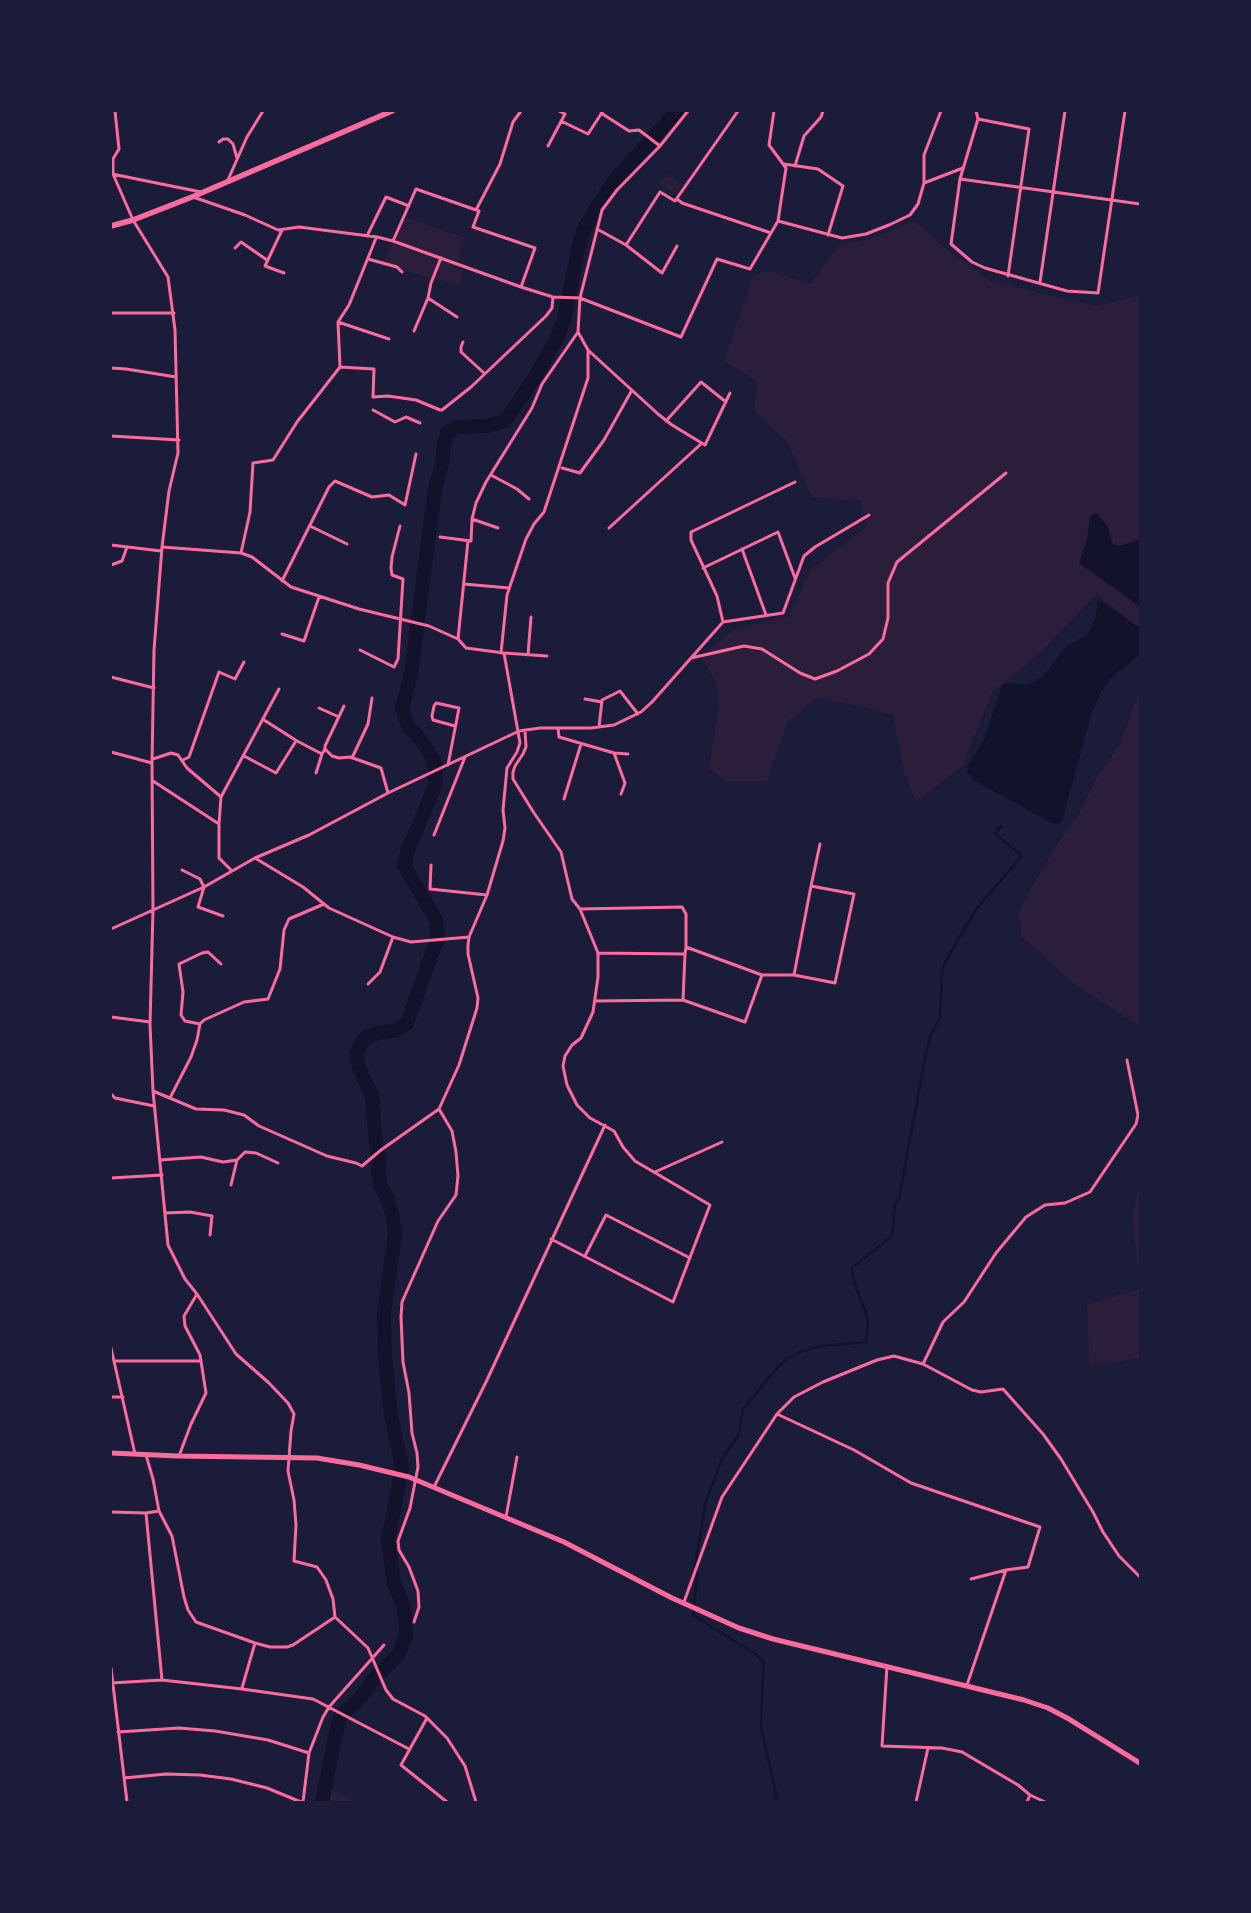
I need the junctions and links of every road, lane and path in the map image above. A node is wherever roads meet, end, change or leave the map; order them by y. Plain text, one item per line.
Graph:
1 (115, 111) edge
2 (263, 111) edge
3 (392, 111) edge
4 (521, 111) edge
5 (559, 111) edge
6 (688, 111) edge
7 (738, 111) edge
8 (774, 111) edge
9 (823, 111) edge
10 (941, 111) edge
11 (976, 111) edge
12 (1065, 111) edge
13 (1125, 111) edge
14 (602, 112) edge
15 (978, 119) junction
16 (561, 121) junction
17 (219, 142) dead end
18 (548, 146) dead end
19 (660, 146) junction
20 (237, 159) junction
21 (783, 164) junction
22 (795, 166) junction
23 (963, 168) junction
24 (112, 174) edge
25 (960, 180) junction
26 (226, 182) junction
27 (924, 183) junction
28 (1021, 188) junction
29 (202, 193) junction
30 (1054, 193) junction
31 (192, 197) junction
32 (676, 199) junction
33 (1113, 201) junction
34 (1140, 204) edge
35 (409, 206) junction
36 (476, 210) junction
37 (133, 220) junction
38 (778, 221) junction
39 (111, 226) edge
40 (282, 229) junction
41 (597, 229) junction
42 (771, 233) junction
43 (367, 236) junction
44 (828, 236) junction
45 (377, 237) junction
46 (393, 241) junction
47 (626, 245) junction
48 (677, 246) dead end
49 (234, 248) dead end
50 (441, 258) junction
51 (368, 259) junction
52 (268, 260) junction
53 (402, 272) dead end
54 (284, 273) dead end
55 (1008, 276) junction
56 (1040, 282) dead end
57 (521, 287) junction
58 (553, 297) junction
59 (428, 298) junction
60 (580, 298) junction
61 (111, 313) edge
62 (174, 314) junction
63 (457, 317) dead end
64 (338, 322) junction
65 (414, 331) dead end
66 (578, 332) junction
67 (389, 339) dead end
68 (464, 342) dead end
69 (588, 350) junction
70 (340, 367) junction
71 (111, 368) edge
72 (484, 372) junction
73 (176, 377) junction
74 (632, 390) junction
75 (730, 393) dead end
76 (726, 402) junction
77 (373, 410) dead end
78 (666, 420) junction
79 (420, 423) dead end
80 (111, 436) edge
81 (178, 440) junction
82 (702, 443) junction
83 (416, 454) dead end
84 (562, 468) dead end
85 (1006, 473) dead end
86 (491, 475) junction
87 (795, 482) dead end
88 (529, 499) dead end
89 (869, 515) dead end
90 (472, 519) junction
91 (310, 526) junction
92 (400, 526) dead end
93 (498, 528) dead end
94 (609, 528) dead end
95 (440, 537) dead end
96 (468, 541) junction
97 (347, 544) dead end
98 (111, 545) edge
99 (127, 547) junction
100 (162, 549) junction
101 (742, 549) junction
102 (240, 553) junction
103 (111, 565) edge
104 (703, 568) junction
105 (796, 579) junction
106 (282, 581) junction
107 (464, 584) junction
108 (509, 588) junction
109 (319, 596) junction
110 (766, 615) junction
111 (530, 617) dead end
112 (400, 620) junction
113 (723, 622) junction
114 (282, 634) dead end
115 (458, 639) junction
116 (360, 650) dead end
117 (503, 653) junction
118 (528, 654) junction
119 (547, 656) dead end
120 (691, 658) junction
121 (244, 662) dead end
122 (111, 677) edge
123 (154, 688) junction
124 (279, 689) dead end
125 (372, 698) dead end
126 (585, 699) dead end
127 (602, 702) junction
128 (344, 706) dead end
129 (319, 708) dead end
130 (638, 714) junction
131 (339, 717) junction
132 (264, 720) junction
133 (455, 726) junction
134 (599, 727) junction
135 (558, 728) junction
136 (525, 730) junction
137 (519, 731) junction
138 (296, 740) junction
139 (581, 744) junction
140 (325, 749) junction
141 (111, 752) edge
142 (614, 753) junction
143 (322, 754) junction
144 (628, 754) dead end
145 (244, 756) junction
146 (464, 757) junction
147 (352, 758) junction
148 (183, 760) junction
149 (152, 761) junction
150 (448, 765) junction
151 (316, 773) dead end
152 (153, 781) junction
153 (388, 793) junction
154 (621, 794) dead end
155 (221, 797) junction
156 (564, 799) dead end
157 (218, 824) junction
158 (434, 835) dead end
159 (820, 844) dead end
160 (255, 858) junction
161 (431, 865) dead end
162 (182, 870) dead end
163 (232, 870) junction
164 (811, 886) junction
165 (204, 887) junction
166 (487, 895) junction
167 (324, 904) junction
168 (580, 908) junction
169 (153, 910) junction
170 (223, 916) dead end
171 (111, 929) edge
172 (393, 937) junction
173 (469, 937) junction
174 (686, 947) junction
175 (598, 954) junction
176 (685, 954) junction
177 (221, 964) dead end
178 (762, 975) junction
179 (794, 975) junction
180 (368, 984) dead end
181 (683, 1000) junction
182 (595, 1001) junction
183 (111, 1017) edge
184 (150, 1022) junction
185 (200, 1024) junction
186 (1127, 1060) dead end
187 (153, 1091) junction
188 (111, 1094) edge
189 (170, 1098) junction
190 (154, 1106) junction
191 (439, 1109) junction
192 (605, 1126) junction
193 (722, 1142) dead end
194 (160, 1160) junction
195 (237, 1160) junction
196 (278, 1163) dead end
197 (654, 1172) junction
198 (162, 1175) junction
199 (111, 1178) edge
200 (231, 1185) dead end
201 (165, 1213) junction
202 (210, 1235) dead end
203 (552, 1239) junction
204 (585, 1256) junction
205 (690, 1258) junction
206 (197, 1294) junction
207 (111, 1348) edge
208 (114, 1361) junction
209 (202, 1361) junction
210 (923, 1364) junction
211 (111, 1397) edge
212 (123, 1398) junction
213 (777, 1414) junction
214 (111, 1453) edge
215 (135, 1454) junction
216 (146, 1455) junction
217 (178, 1456) junction
218 (288, 1457) junction
219 (517, 1457) dead end
220 (416, 1480) junction
221 (434, 1487) junction
222 (159, 1511) junction
223 (111, 1512) edge
224 (146, 1513) junction
225 (506, 1518) junction
226 (1006, 1570) junction
227 (1140, 1577) edge
228 (971, 1579) dead end
229 (684, 1602) junction
230 (335, 1617) junction
231 (414, 1622) dead end
232 (255, 1643) junction
233 (384, 1645) dead end
234 (374, 1659) junction
235 (887, 1665) junction
236 (111, 1668) edge
237 (162, 1680) junction
238 (112, 1683) edge
239 (967, 1686) junction
240 (242, 1688) junction
241 (329, 1706) junction
242 (427, 1718) junction
243 (118, 1732) junction
244 (928, 1748) junction
245 (409, 1750) junction
246 (309, 1753) junction
247 (1140, 1763) edge
248 (124, 1778) junction
249 (1030, 1796) junction
250 (127, 1802) edge
251 (302, 1802) edge
252 (447, 1802) edge
253 (476, 1802) edge
254 (916, 1802) edge
255 (1027, 1802) edge
256 (1045, 1802) edge

1 - 24 street
2 - 20 street
3 - 26 highway
4 - 36 street
5 - 16 street
6 - 19 street
7 - 32 street
8 - 21 street
9 - 22 street
10 - 27 street
11 - 15 street
12 - 30 street
13 - 33 street
14 - 16 street
14 - 19 street
15 - 23 street
15 - 28 street
16 - 18 street
17 - 20 street
19 - 41 street
20 - 26 street
21 - 22 street
21 - 38 street
22 - 44 street
23 - 25 street
23 - 27 street
24 - 29 street
24 - 37 street
25 - 28 street
25 - 55 street
26 - 29 highway
27 - 44 street
28 - 30 street
28 - 55 street
29 - 31 highway
30 - 33 street
30 - 56 street
31 - 37 highway
31 - 40 street
32 - 42 street
32 - 47 street
33 - 34 street
33 - 55 street
35 - 36 street
35 - 43 street
35 - 46 street
36 - 57 street
37 - 39 highway
37 - 62 street
38 - 42 street
38 - 44 street
40 - 43 street
40 - 52 street
41 - 47 street
41 - 60 street
42 - 60 street
43 - 45 street
45 - 46 street
45 - 51 street
46 - 50 street
47 - 48 street
49 - 52 street
50 - 57 street
50 - 59 street
51 - 53 street
51 - 64 street
52 - 54 street
57 - 58 street
58 - 60 street
58 - 72 street
59 - 63 street
59 - 65 street
60 - 66 street
61 - 62 street
62 - 73 street
64 - 67 street
64 - 70 street
66 - 69 street
66 - 86 street
68 - 72 street
69 - 74 street
69 - 108 street
70 - 72 street
70 - 102 street
71 - 73 street
73 - 81 street
74 - 78 street
74 - 84 street
75 - 76 street
76 - 78 street
76 - 82 street
77 - 79 street
78 - 82 street
80 - 81 street
81 - 100 street
82 - 94 street
83 - 91 street
85 - 120 street
86 - 88 street
86 - 90 street
87 - 104 street
89 - 105 street
90 - 93 street
90 - 96 street
91 - 97 street
91 - 106 street
92 - 112 street
95 - 96 street
96 - 107 street
98 - 99 street
99 - 100 street
99 - 103 street
100 - 102 street
100 - 123 street
101 - 104 street
101 - 105 street
101 - 110 street
102 - 106 street
104 - 113 street
105 - 110 street
106 - 109 street
107 - 108 street
107 - 115 street
108 - 117 street
109 - 112 street
109 - 114 street
110 - 113 street
111 - 118 street
112 - 115 street
112 - 116 street
113 - 120 street
115 - 117 street
117 - 118 street
117 - 137 street
118 - 119 street
120 - 130 street
121 - 148 street
122 - 123 street
123 - 149 street
124 - 132 street
125 - 147 street
126 - 127 street
127 - 130 street
127 - 134 street
128 - 131 street
129 - 131 street
130 - 134 street
131 - 140 street
132 - 138 street
132 - 145 street
133 - 133 street
133 - 150 street
134 - 135 street
135 - 136 street
135 - 139 street
136 - 137 street
136 - 168 street
137 - 146 street
137 - 166 street
138 - 143 street
138 - 145 street
139 - 142 street
139 - 156 street
140 - 143 street
140 - 147 street
141 - 149 street
142 - 144 street
142 - 154 street
143 - 151 street
145 - 155 street
146 - 150 street
146 - 158 street
147 - 153 street
148 - 149 street
148 - 155 street
149 - 152 street
150 - 153 street
152 - 157 street
152 - 169 street
153 - 160 street
155 - 157 street
157 - 163 street
159 - 164 street
160 - 163 street
160 - 167 street
161 - 166 street
162 - 165 street
163 - 165 street
164 - 179 street
164 - 179 street
165 - 169 street
165 - 170 street
166 - 173 street
167 - 172 street
167 - 185 street
168 - 174 street
168 - 175 street
169 - 171 street
169 - 184 street
172 - 173 street
172 - 180 street
173 - 191 street
174 - 176 street
174 - 178 street
175 - 176 street
175 - 182 street
176 - 181 street
177 - 185 street
178 - 179 street
178 - 181 street
181 - 182 street
182 - 192 street
183 - 184 street
184 - 187 street
185 - 189 street
186 - 210 street
187 - 189 street
187 - 190 street
188 - 190 street
189 - 191 street
190 - 194 street
191 - 220 street
192 - 197 street
192 - 203 street
193 - 197 street
194 - 195 street
194 - 198 street
195 - 196 street
195 - 200 street
197 - 205 street
198 - 199 street
198 - 201 street
201 - 202 street
201 - 206 street
203 - 204 street
203 - 221 street
204 - 205 street
204 - 205 street
206 - 209 street
206 - 218 street
207 - 208 street
208 - 209 street
208 - 212 street
209 - 217 street
210 - 213 street
210 - 227 street
211 - 212 street
212 - 215 street
213 - 226 street
213 - 229 street
214 - 215 main road
215 - 216 main road
216 - 217 main road
216 - 222 street
217 - 218 main road
218 - 220 main road
218 - 230 street
219 - 225 street
220 - 221 main road
220 - 231 street
221 - 225 main road
222 - 224 street
222 - 232 street
223 - 224 street
224 - 237 street
225 - 229 main road
226 - 228 street
226 - 239 street
229 - 235 main road
230 - 232 street
230 - 234 street
232 - 240 street
233 - 234 street
234 - 241 street
234 - 242 street
235 - 239 main road
235 - 244 street
236 - 238 street
237 - 238 street
237 - 240 street
238 - 243 street
239 - 247 main road
240 - 241 street
241 - 245 street
241 - 246 street
242 - 245 street
242 - 253 street
243 - 246 street
243 - 248 street
244 - 249 street
244 - 254 street
245 - 252 street
246 - 251 street
248 - 250 street
248 - 251 street
249 - 255 street
249 - 256 street

